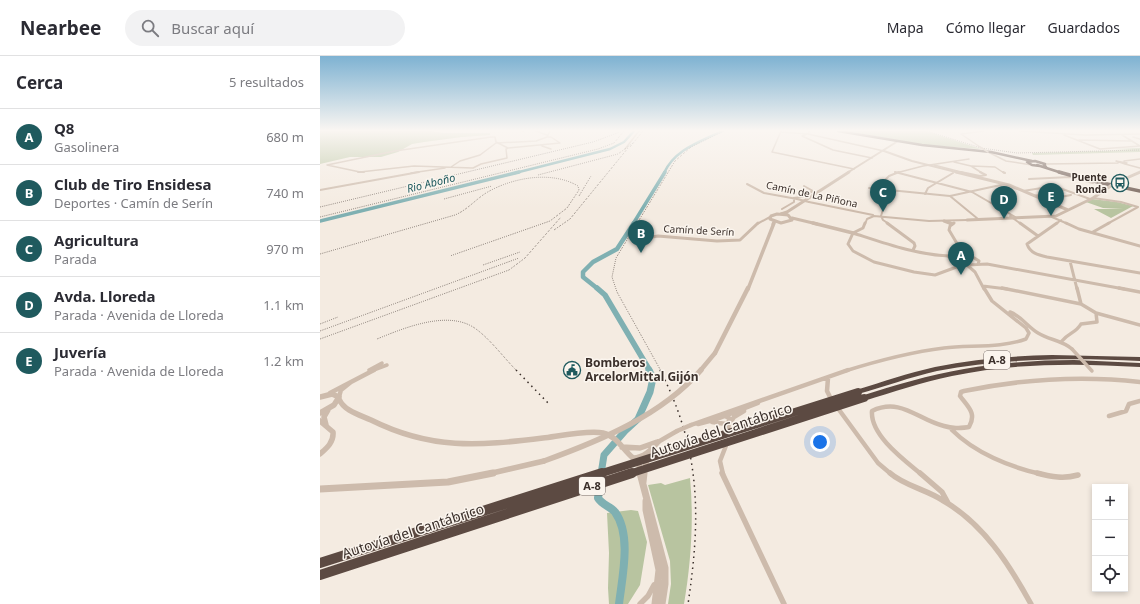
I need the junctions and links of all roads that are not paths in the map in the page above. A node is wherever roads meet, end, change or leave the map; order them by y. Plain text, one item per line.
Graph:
1 (363, 157) edge
2 (473, 157) edge
3 (508, 157) edge
4 (797, 157) edge
5 (865, 157) edge
6 (901, 157) edge
7 (996, 157) edge
8 (1014, 157) edge
9 (1015, 157) edge
10 (872, 158) joint
11 (969, 159) dead end
12 (1140, 159) edge
13 (951, 162) junction
14 (1027, 162) junction
15 (1032, 162) junction
16 (1016, 163) junction
17 (1126, 163) junction
18 (1043, 164) junction
19 (1052, 164) junction
20 (929, 165) junction
21 (971, 166) junction
22 (1037, 166) junction
23 (448, 168) junction
24 (1050, 168) junction
25 (1140, 168) edge
26 (854, 169) junction
27 (1056, 171) junction
28 (895, 172) junction
29 (1140, 172) edge
30 (953, 173) dead end
31 (1005, 173) dead end
32 (1030, 179) dead end
33 (936, 183) junction
34 (747, 184) dead end
35 (1005, 184) junction
36 (804, 186) dead end
37 (869, 188) dead end
38 (1108, 188) junction
39 (320, 190) edge
40 (889, 190) junction
41 (1065, 190) junction
42 (1023, 191) junction
43 (1140, 191) edge
44 (972, 192) junction
45 (925, 194) junction
46 (1071, 195) dead end
47 (950, 196) junction
48 (1034, 196) junction
49 (792, 199) junction
50 (1091, 199) junction
51 (1044, 200) junction
52 (1060, 207) junction
53 (1139, 207) edge
54 (1073, 208) junction
55 (782, 209) dead end
56 (1068, 210) junction
57 (786, 213) junction
58 (1060, 215) junction
59 (874, 216) junction
60 (881, 216) junction
61 (1011, 217) junction
62 (1052, 217) junction
63 (978, 219) dead end
64 (791, 220) junction
65 (967, 220) junction
66 (1061, 220) junction
67 (771, 221) junction
68 (944, 221) junction
69 (952, 224) junction
70 (1093, 232) junction
71 (853, 233) junction
72 (1038, 236) junction
73 (634, 240) dead end
74 (1140, 246) edge
75 (913, 250) junction
76 (962, 252) junction
77 (970, 256) junction
78 (957, 258) junction
79 (977, 259) junction
80 (1070, 261) junction
81 (978, 264) junction
82 (987, 264) junction
83 (966, 265) junction
84 (955, 266) junction
85 (973, 267) junction
86 (1140, 273) edge
87 (1076, 280) junction
88 (983, 286) junction
89 (1140, 292) edge
90 (1081, 304) junction
91 (1009, 313) junction
92 (1096, 313) junction
93 (1140, 325) edge
94 (1062, 340) junction
95 (1140, 359) edge
96 (382, 363) dead end
97 (387, 365) dead end
98 (1140, 365) edge
99 (364, 374) junction
100 (828, 378) junction
101 (1098, 378) junction
102 (351, 382) junction
103 (1140, 382) edge
104 (861, 395) junction
105 (321, 396) edge
106 (772, 397) junction
107 (339, 398) junction
108 (1140, 400) edge
109 (748, 404) junction
110 (754, 405) junction
111 (329, 409) junction
112 (349, 409) junction
113 (320, 413) edge
114 (725, 416) junction
115 (1109, 416) dead end
116 (320, 421) edge
117 (696, 423) junction
118 (326, 425) junction
119 (728, 425) junction
120 (952, 430) junction
121 (655, 443) junction
122 (622, 446) junction
123 (636, 449) junction
124 (320, 454) edge
125 (645, 456) junction
126 (632, 458) junction
127 (641, 472) junction
128 (1078, 475) dead end
129 (320, 489) edge
130 (948, 503) junction
131 (654, 533) junction
132 (320, 563) edge
133 (320, 575) edge
134 (640, 604) edge
135 (657, 604) edge
136 (662, 604) edge
137 (784, 604) edge
138 (1031, 604) edge

1 - 23 street
2 - 23 street
3 - 23 street
4 - 26 street
5 - 10 street
6 - 20 street
7 - 16 street, bridge
8 - 14 highway
9 - 15 highway
10 - 26 street
11 - 13 street
12 - 17 street
13 - 20 street
13 - 21 street
14 - 15 highway
14 - 16 street
15 - 16 street
15 - 18 highway
15 - 22 highway
17 - 19 street
17 - 25 street
18 - 19 street
18 - 22 highway
18 - 24 highway
19 - 27 highway
20 - 21 street
20 - 28 street
20 - 35 street
21 - 31 street
22 - 24 highway
23 - 39 street
24 - 27 highway
26 - 57 street
27 - 43 highway
28 - 33 street
28 - 40 street
29 - 38 street, bridge
30 - 33 street
32 - 38 street
33 - 44 street
33 - 45 street
34 - 49 street, Camín de La Piñona
35 - 42 street
35 - 44 street
36 - 49 street
37 - 40 street
38 - 50 street
40 - 45 street
40 - 60 street
41 - 42 street
41 - 48 street
41 - 50 street
42 - 48 street
44 - 47 street
44 - 61 street
45 - 47 street
46 - 51 street
47 - 63 street
48 - 51 street
49 - 55 street
49 - 59 street, Camín de La Piñona, bridge
50 - 53 street
50 - 54 street
51 - 52 street
52 - 54 street
52 - 56 street
52 - 58 street
53 - 70 street
54 - 56 street
56 - 58 street
57 - 64 street
57 - 67 street
58 - 62 street
58 - 66 street
59 - 60 street
59 - 71 street
60 - 68 street
60 - 75 street
61 - 62 street
61 - 65 street
61 - 72 street
62 - 66 street
64 - 67 street
64 - 71 street
65 - 68 street
65 - 69 street
66 - 70 street
66 - 72 street
67 - 73 street, Camín de Serín
67 - 129 street, bridge
68 - 69 street
69 - 76 street
70 - 74 street
71 - 75 street
71 - 84 street
72 - 80 street
75 - 78 street
76 - 77 street
76 - 78 street
77 - 78 street
77 - 79 street
78 - 83 street
78 - 84 street
79 - 81 street
79 - 82 street
80 - 86 street
80 - 87 street
81 - 82 street
81 - 85 street
82 - 87 street
83 - 84 street
83 - 85 street
85 - 88 street
87 - 89 street
87 - 90 street
88 - 90 street
88 - 91 street
90 - 92 street
91 - 94 street
91 - 100 street
92 - 93 street
92 - 94 street
94 - 101 street, bridge
95 - 104 highway, Autovía del Cantábrico / A-8
96 - 99 street
97 - 99 street
98 - 104 highway, Autovía del Cantábrico / A-8
99 - 102 street
100 - 106 street
100 - 130 street
101 - 103 street
101 - 120 street
102 - 105 street
102 - 107 street
104 - 132 highway, Autovía del Cantábrico / A-8, bridge
104 - 133 highway, Autovía del Cantábrico / A-8, bridge
105 - 107 street
106 - 109 street
106 - 110 street
107 - 111 street
107 - 112 street
108 - 115 street
109 - 114 street
109 - 117 street
110 - 114 street
110 - 119 street
111 - 112 street
111 - 113 street
111 - 118 street
112 - 122 street
114 - 117 street
114 - 119 street
116 - 118 street
117 - 119 street
117 - 121 street, bridge
118 - 124 street
119 - 137 street
120 - 128 street
120 - 130 street
121 - 123 street
121 - 125 street
122 - 123 street
122 - 126 street
123 - 125 street
125 - 126 street
125 - 127 street
126 - 127 street
127 - 131 street
130 - 138 street
131 - 134 street
131 - 135 street
131 - 136 street

